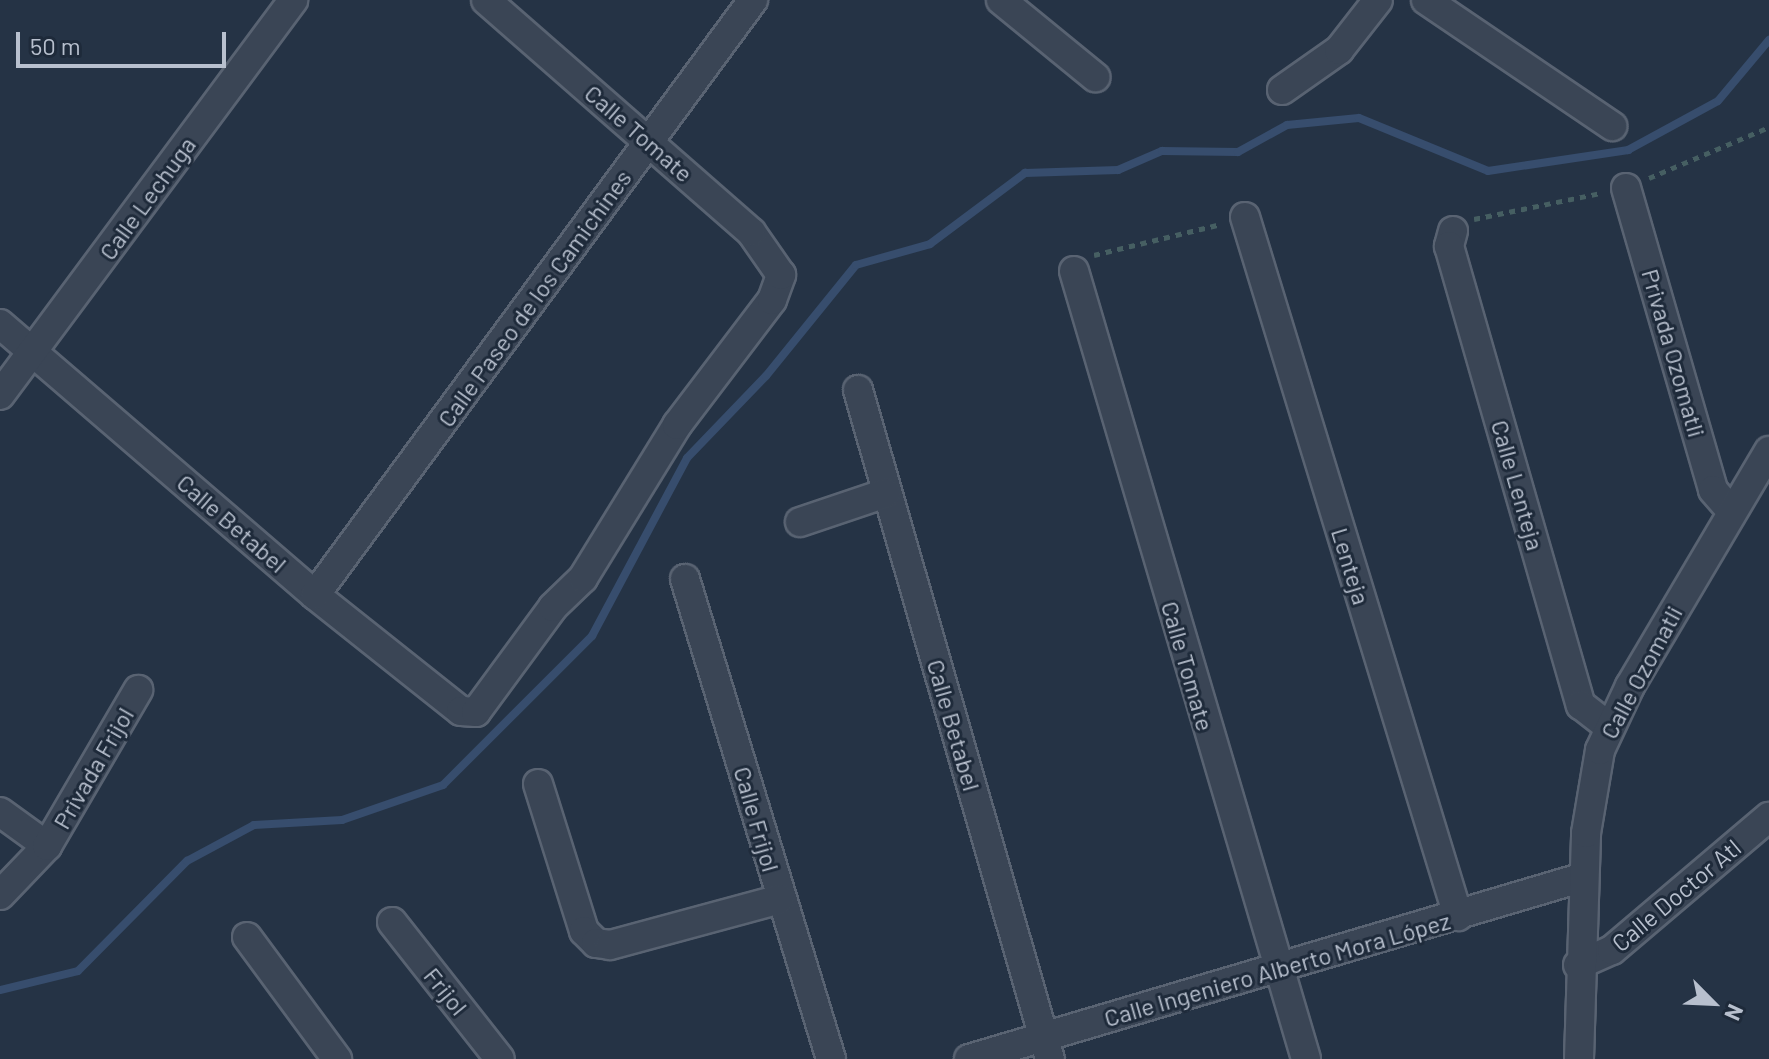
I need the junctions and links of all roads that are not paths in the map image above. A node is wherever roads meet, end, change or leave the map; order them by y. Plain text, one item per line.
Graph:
1 (293, 0) edge
2 (486, 0) edge
3 (753, 0) edge
4 (1001, 0) edge
5 (1378, 0) edge
6 (1426, 0) edge
7 (1095, 77) dead end
8 (1282, 90) dead end
9 (1612, 126) dead end
10 (649, 142) junction
11 (1626, 188) dead end
12 (1245, 217) road end
13 (1453, 231) dead end
14 (1074, 271) road end
15 (0, 324) edge
16 (33, 352) junction
17 (858, 390) dead end
18 (0, 395) edge
19 (1769, 451) edge
20 (886, 493) junction
21 (1732, 512) junction
22 (800, 522) dead end
23 (685, 579) dead end
24 (315, 595) junction
25 (138, 690) dead end
26 (471, 714) joint
27 (1608, 726) junction
28 (538, 784) dead end
29 (0, 812) edge
30 (1769, 817) edge
31 (47, 846) junction
32 (1584, 877) junction
33 (0, 895) edge
34 (780, 899) junction
35 (1458, 916) junction
36 (392, 922) dead end
37 (247, 937) dead end
38 (1578, 965) junction
39 (1277, 971) junction
40 (1047, 1048) edge
41 (337, 1059) edge
42 (500, 1059) edge
43 (831, 1059) edge
44 (969, 1059) edge
45 (1306, 1059) edge
46 (1579, 1059) edge

1 - 16 street, Calle Lechuga
2 - 10 street, Calle Tomate
3 - 10 street, Calle Paseo de los Camichines
4 - 7 street
5 - 8 street
6 - 9 street
10 - 24 street, Calle Paseo de los Camichines
10 - 26 street, Calle Tomate
11 - 21 street, Privada Ozomatli
12 - 35 street, Lenteja
13 - 27 street, Calle Lenteja
14 - 39 street, Calle Tomate
15 - 16 street, Calle Betabel
16 - 18 street, Calle Lechuga
16 - 24 street, Calle Betabel
17 - 20 street, Calle Betabel
19 - 21 street, Calle Ozomatli
20 - 22 street
20 - 40 street, Calle Betabel
21 - 27 street, Calle Ozomatli
23 - 34 street, Calle Frijol
24 - 26 street, Calle Betabel
25 - 31 street, Privada Frijol
27 - 32 street, Calle Ozomatli
28 - 34 street
29 - 31 street, Privada Frijol
30 - 38 street, Calle Doctor Atl
31 - 33 street, Privada Frijol
32 - 35 street, Calle Ingeniero Alberto Mora López
32 - 38 street, Calle Ozomatli
34 - 43 street, Calle Frijol
35 - 39 street, Calle Ingeniero Alberto Mora López
36 - 42 street, Frijol
37 - 41 street
38 - 46 street, Calle Ozomatli
39 - 40 street, Calle Ingeniero Alberto Mora López
39 - 45 street, Calle Tomate
40 - 44 street, Calle Ingeniero Alberto Mora López

